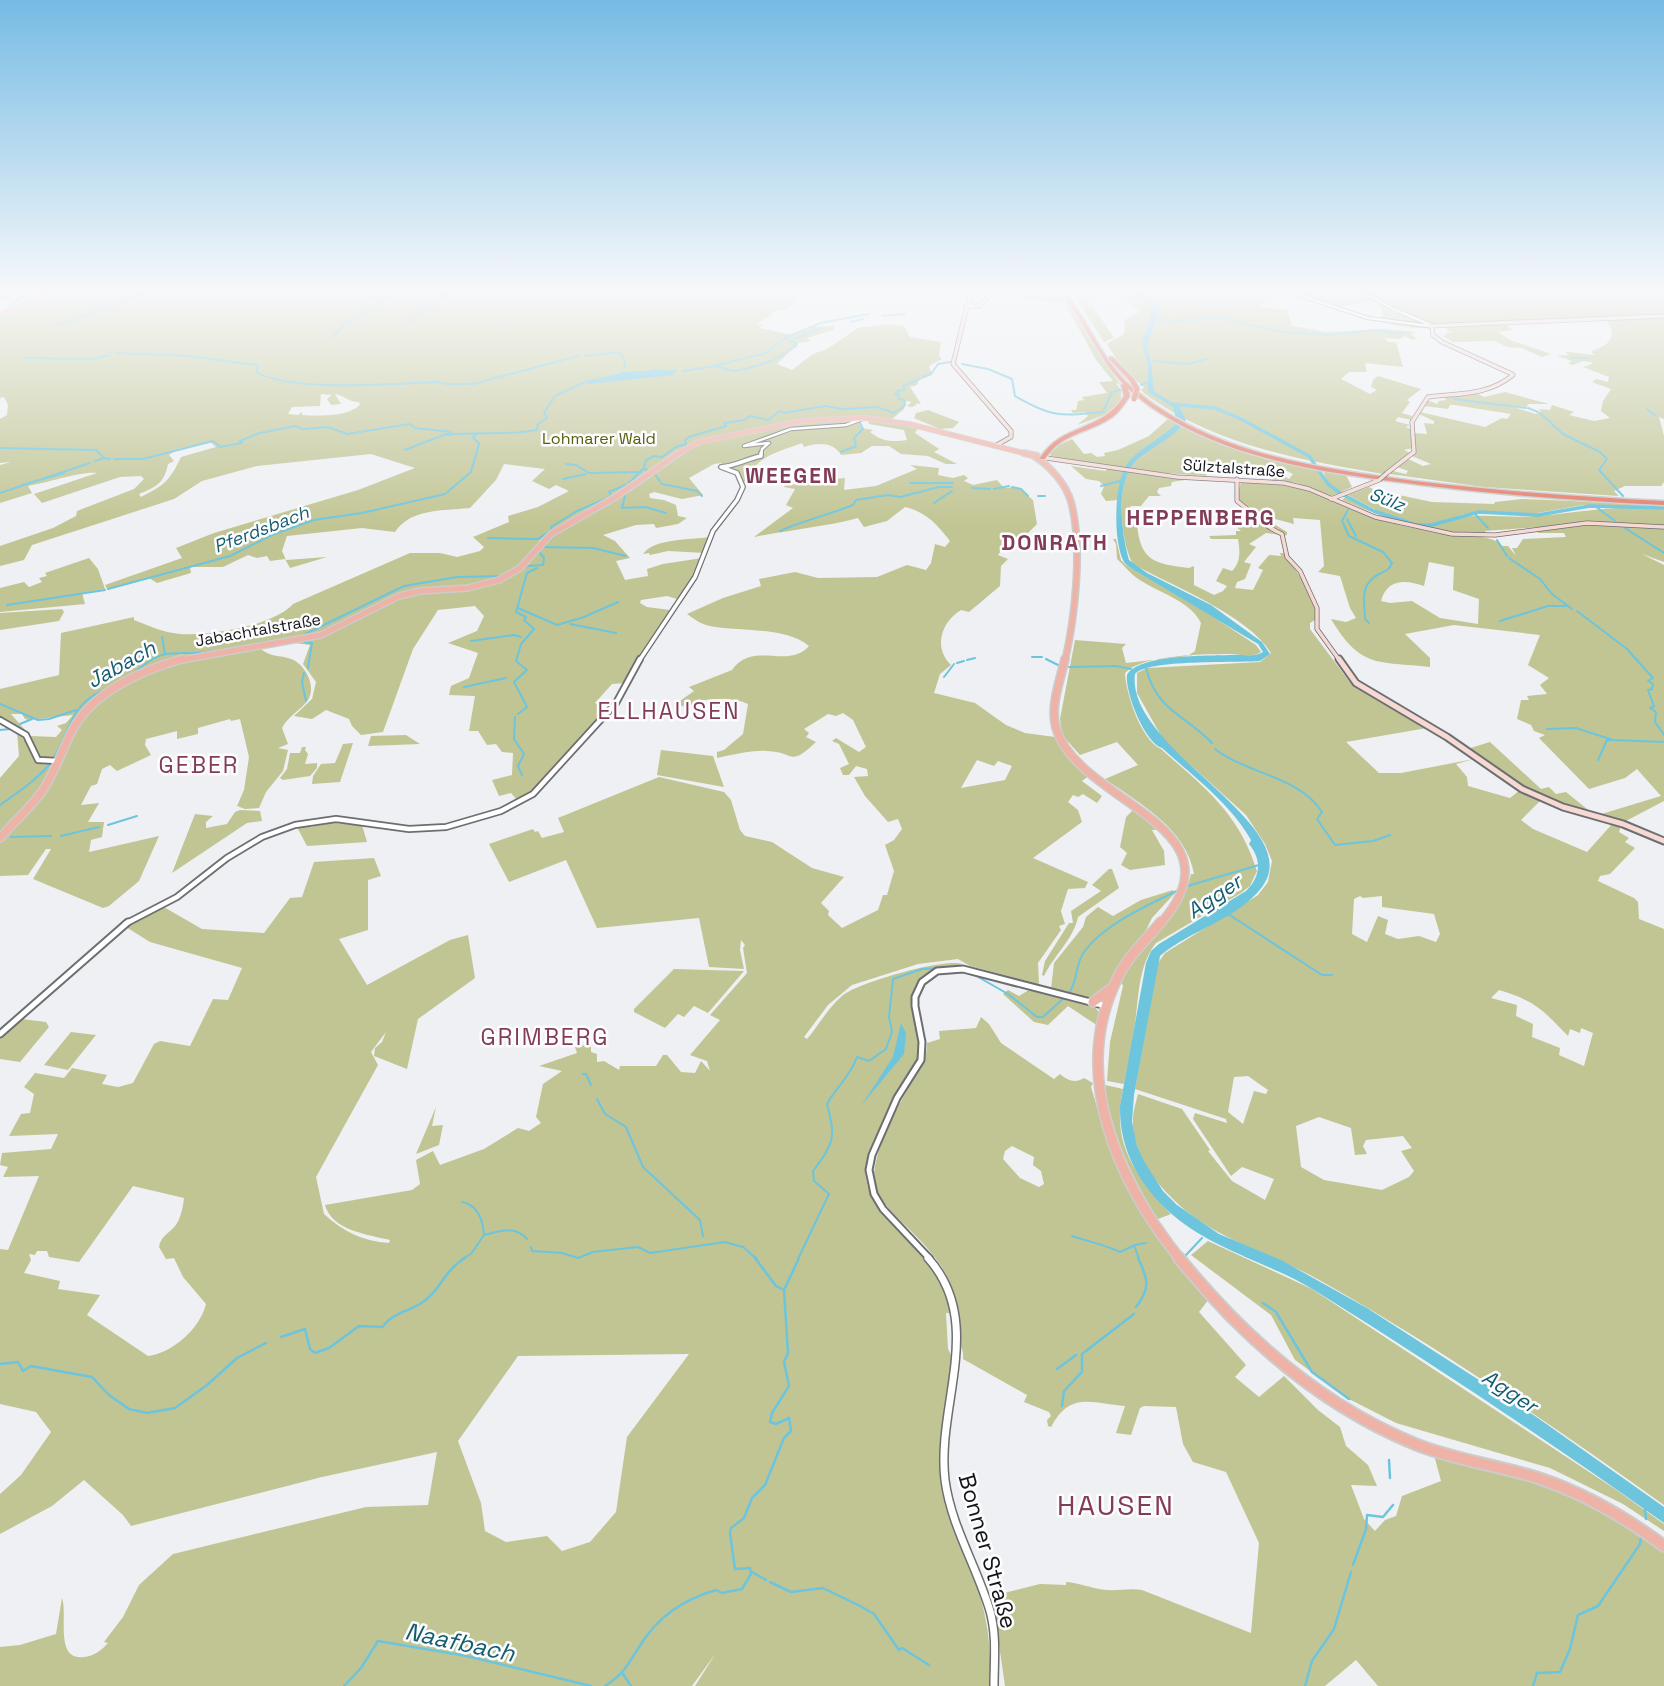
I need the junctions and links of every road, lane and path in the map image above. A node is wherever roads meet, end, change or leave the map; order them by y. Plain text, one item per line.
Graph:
1 (959, 371) edge
2 (1115, 371) edge
3 (1120, 371) edge
4 (1123, 371) edge
5 (1505, 371) edge
6 (1512, 374) joint
7 (1121, 380) junction
8 (1168, 414) junction
9 (865, 418) junction
10 (1102, 422) junction
11 (997, 446) junction
12 (1034, 456) joint
13 (1045, 457) junction
14 (1055, 460) junction
15 (1107, 468) joint
16 (1326, 468) junction
17 (1140, 472) joint
18 (1055, 476) junction
19 (1384, 477) junction
20 (1237, 480) junction
21 (1405, 484) dead end
22 (1342, 494) junction
23 (1490, 496) dead end
24 (1535, 497) junction
25 (1331, 499) junction
26 (1664, 501) edge
27 (1339, 503) junction
28 (1664, 527) edge
29 (0, 719) edge
30 (53, 762) junction
31 (0, 838) edge
32 (1664, 841) edge
33 (1114, 984) junction
34 (1091, 1002) junction
35 (1105, 1006) junction
36 (0, 1034) edge
37 (1664, 1546) edge
38 (994, 1686) edge

1 - 11 main road
2 - 7 highway
3 - 8 highway
4 - 10 highway, bridge
5 - 6 main road
6 - 19 main road
7 - 8 highway
7 - 10 highway
8 - 16 highway
9 - 11 main road, Jabachtalstraße
9 - 30 main road, Jabachtalstraße
9 - 36 street
10 - 13 highway
11 - 12 main road, Jabachtalstraße
12 - 13 highway
13 - 14 highway
13 - 18 main road
14 - 15 main road, Sülztalstraße
14 - 18 main road
15 - 17 main road, Sülztalstraße
16 - 19 highway
16 - 26 highway
17 - 20 main road, Sülztalstraße
18 - 33 main road
19 - 21 highway
19 - 22 main road
19 - 24 highway
20 - 25 main road, Sülztalstraße
20 - 32 main road
22 - 25 main road
22 - 27 main road
23 - 24 highway
24 - 26 highway
25 - 27 main road, Sülztalstraße
27 - 28 main road, Sülztalstraße
29 - 30 street
30 - 31 main road, Jabachtalstraße
33 - 34 main road
33 - 35 main road
34 - 35 street
34 - 38 street, Bonner Straße
35 - 37 main road

